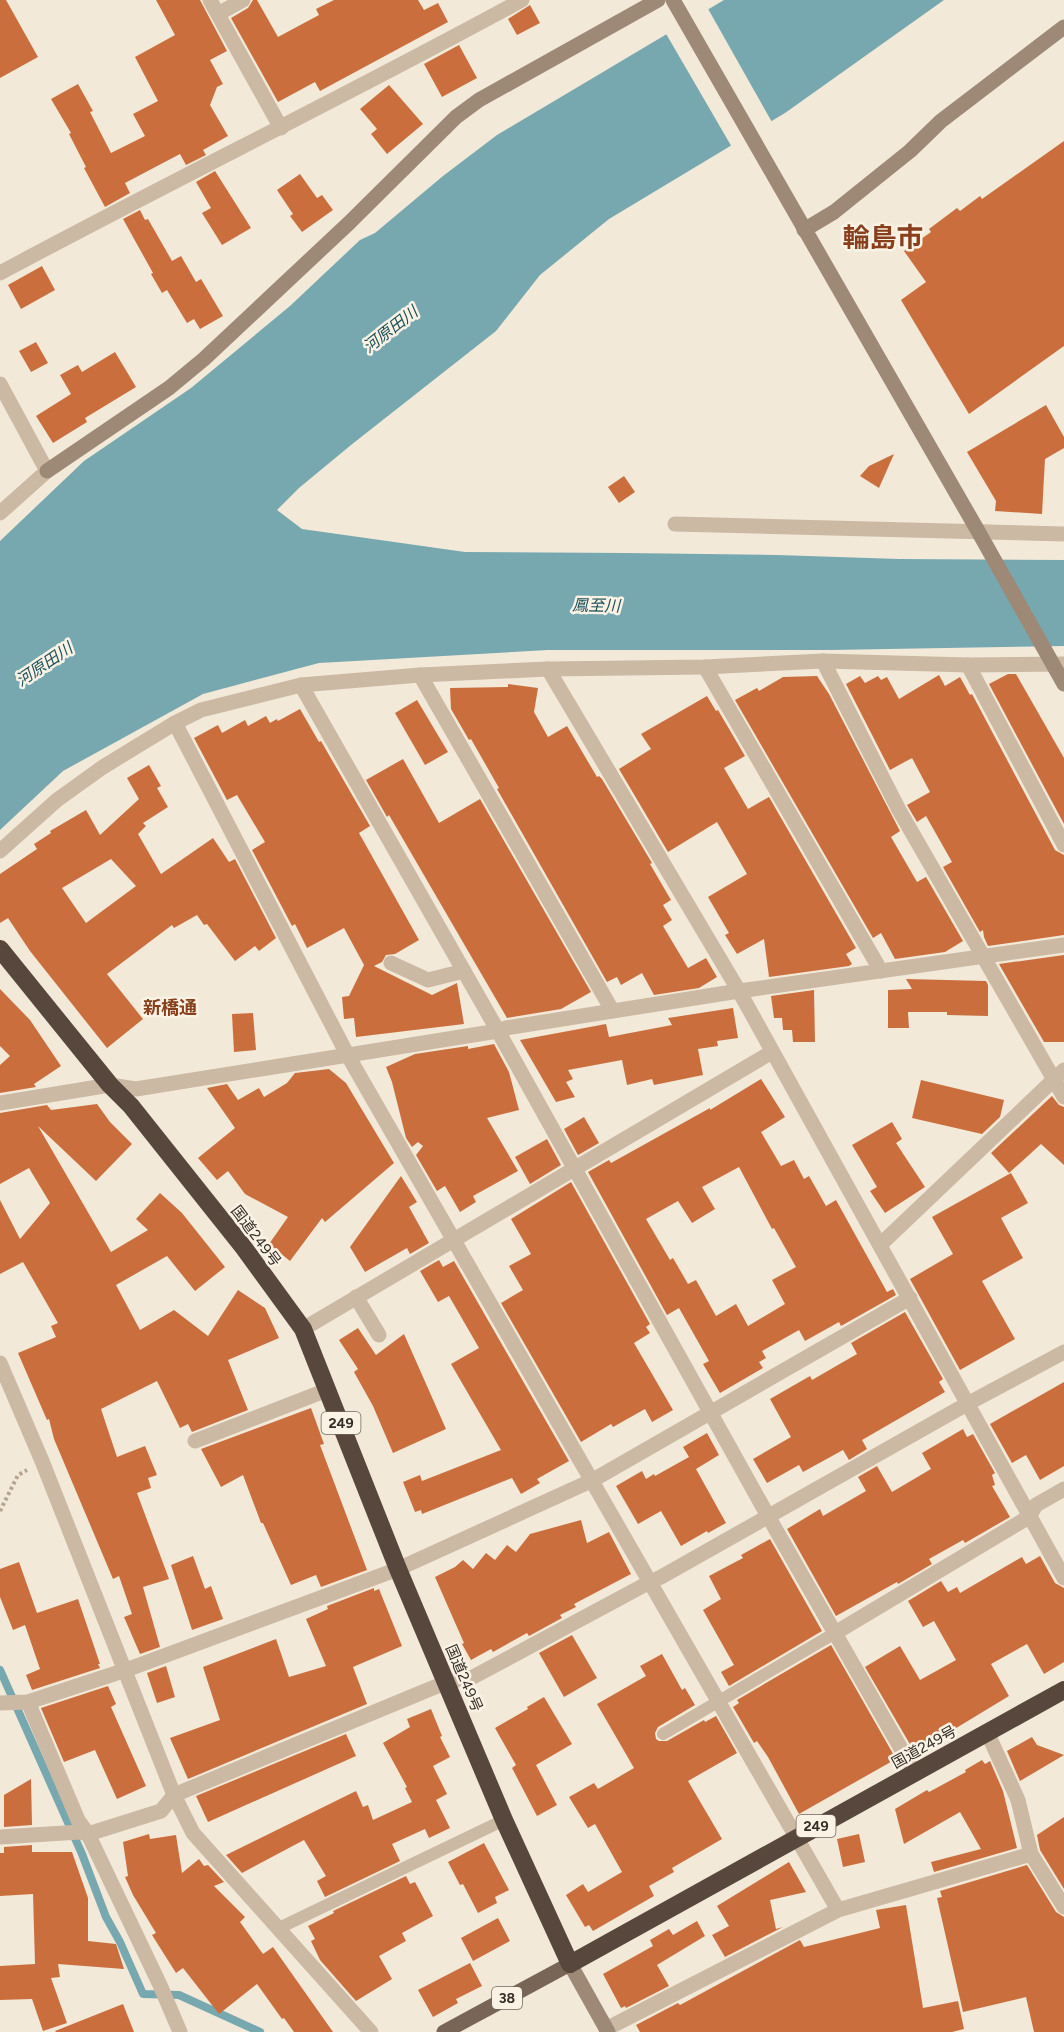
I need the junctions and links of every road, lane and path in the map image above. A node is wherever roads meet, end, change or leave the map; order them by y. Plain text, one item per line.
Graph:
1 (210, 0) edge
2 (243, 0) edge
3 (522, 0) edge
4 (658, 0) edge
5 (675, 4) edge
6 (218, 14) junction
7 (1064, 27) edge
8 (281, 128) junction
9 (804, 230) junction
10 (0, 273) edge
11 (0, 384) edge
12 (47, 471) junction
13 (0, 513) edge
14 (675, 524) dead end
15 (978, 531) junction
16 (1064, 534) edge
17 (823, 661) junction
18 (1058, 664) edge
19 (969, 665) junction
20 (705, 668) junction
21 (548, 669) junction
22 (420, 675) junction
23 (1064, 684) edge
24 (301, 685) junction
25 (175, 723) junction
26 (1064, 845) edge
27 (0, 851) edge
28 (1064, 945) edge
29 (0, 950) edge
30 (981, 956) junction
31 (391, 963) dead end
32 (464, 971) junction
33 (881, 971) junction
34 (739, 991) junction
35 (612, 1010) junction
36 (498, 1031) junction
37 (772, 1052) junction
38 (348, 1054) junction
39 (1059, 1075) edge
40 (110, 1085) junction
41 (1064, 1097) edge
42 (0, 1103) edge
43 (575, 1167) junction
44 (454, 1239) junction
45 (880, 1245) junction
46 (356, 1297) junction
47 (910, 1298) junction
48 (303, 1329) junction
49 (379, 1335) dead end
50 (1064, 1352) edge
51 (0, 1363) edge
52 (327, 1390) junction
53 (967, 1404) junction
54 (712, 1412) junction
55 (195, 1441) dead end
56 (42, 1461) junction
57 (593, 1480) junction
58 (1064, 1489) edge
59 (0, 1511) edge
60 (768, 1516) junction
61 (1029, 1517) junction
62 (398, 1569) junction
63 (1064, 1578) edge
64 (650, 1582) junction
65 (835, 1632) junction
66 (126, 1670) junction
67 (447, 1682) junction
68 (1064, 1690) edge
69 (718, 1701) junction
70 (14, 1703) edge
71 (987, 1732) junction
72 (663, 1734) dead end
73 (915, 1773) junction
74 (174, 1795) junction
75 (504, 1821) junction
76 (84, 1833) junction
77 (0, 1837) edge
78 (795, 1838) junction
79 (1031, 1854) junction
80 (1064, 1906) edge
81 (838, 1910) junction
82 (279, 1928) junction
83 (570, 1964) junction
84 (607, 2030) edge
85 (180, 2032) edge
86 (371, 2032) edge
87 (444, 2032) edge

1 - 6 street
2 - 6 street
3 - 8 street
4 - 12 street
5 - 9 street
6 - 8 street
7 - 9 street
8 - 10 street
9 - 15 street
11 - 12 street
12 - 13 street
14 - 15 street
15 - 16 street
15 - 18 street
17 - 19 street
17 - 20 street
17 - 30 street
18 - 19 street
18 - 23 street
19 - 26 street
20 - 21 street
20 - 33 street
21 - 22 street
21 - 34 street
22 - 24 street
22 - 35 street
24 - 25 street
24 - 32 street
25 - 27 street
25 - 38 street
28 - 30 street
29 - 40 highway, 国道249号 / 249
30 - 33 street
30 - 39 street
31 - 32 street
32 - 36 street
33 - 34 street
34 - 35 street
34 - 37 street
35 - 36 street
36 - 38 street
36 - 43 street
37 - 43 street
37 - 45 street
38 - 40 street
38 - 44 street
39 - 41 street
39 - 45 street
40 - 42 street
40 - 48 highway, 国道249号 / 249
43 - 44 street
43 - 54 street
44 - 46 street
44 - 57 street
45 - 47 street
46 - 48 street
46 - 49 street
47 - 53 street
47 - 54 street
48 - 52 highway, 国道249号 / 249
50 - 53 street
51 - 56 street
52 - 55 street
52 - 62 highway, 国道249号 / 249
53 - 60 street
53 - 61 street
54 - 57 street
54 - 60 street
56 - 59 path
56 - 66 street
57 - 62 street
57 - 64 street
58 - 61 street
60 - 64 street
60 - 65 street
61 - 63 street
61 - 65 street
62 - 66 street
62 - 67 highway, 国道249号 / 249
64 - 67 street
64 - 69 street
65 - 69 lane
65 - 73 street
66 - 70 street
66 - 74 street
67 - 74 street
67 - 75 highway, 国道249号 / 249
68 - 71 highway, 国道249号 / 249
69 - 72 lane
69 - 78 street
70 - 76 street
71 - 73 highway, 国道249号 / 249
71 - 79 street
73 - 78 highway, 国道249号 / 249
74 - 76 street
74 - 82 street
75 - 82 lane
75 - 83 highway, 国道249号 / 249
76 - 77 street
76 - 85 street
78 - 81 street
78 - 83 highway, 国道249号 / 249
79 - 80 street
79 - 81 street
81 - 84 street
82 - 86 street
83 - 84 street
83 - 87 main road, 38

